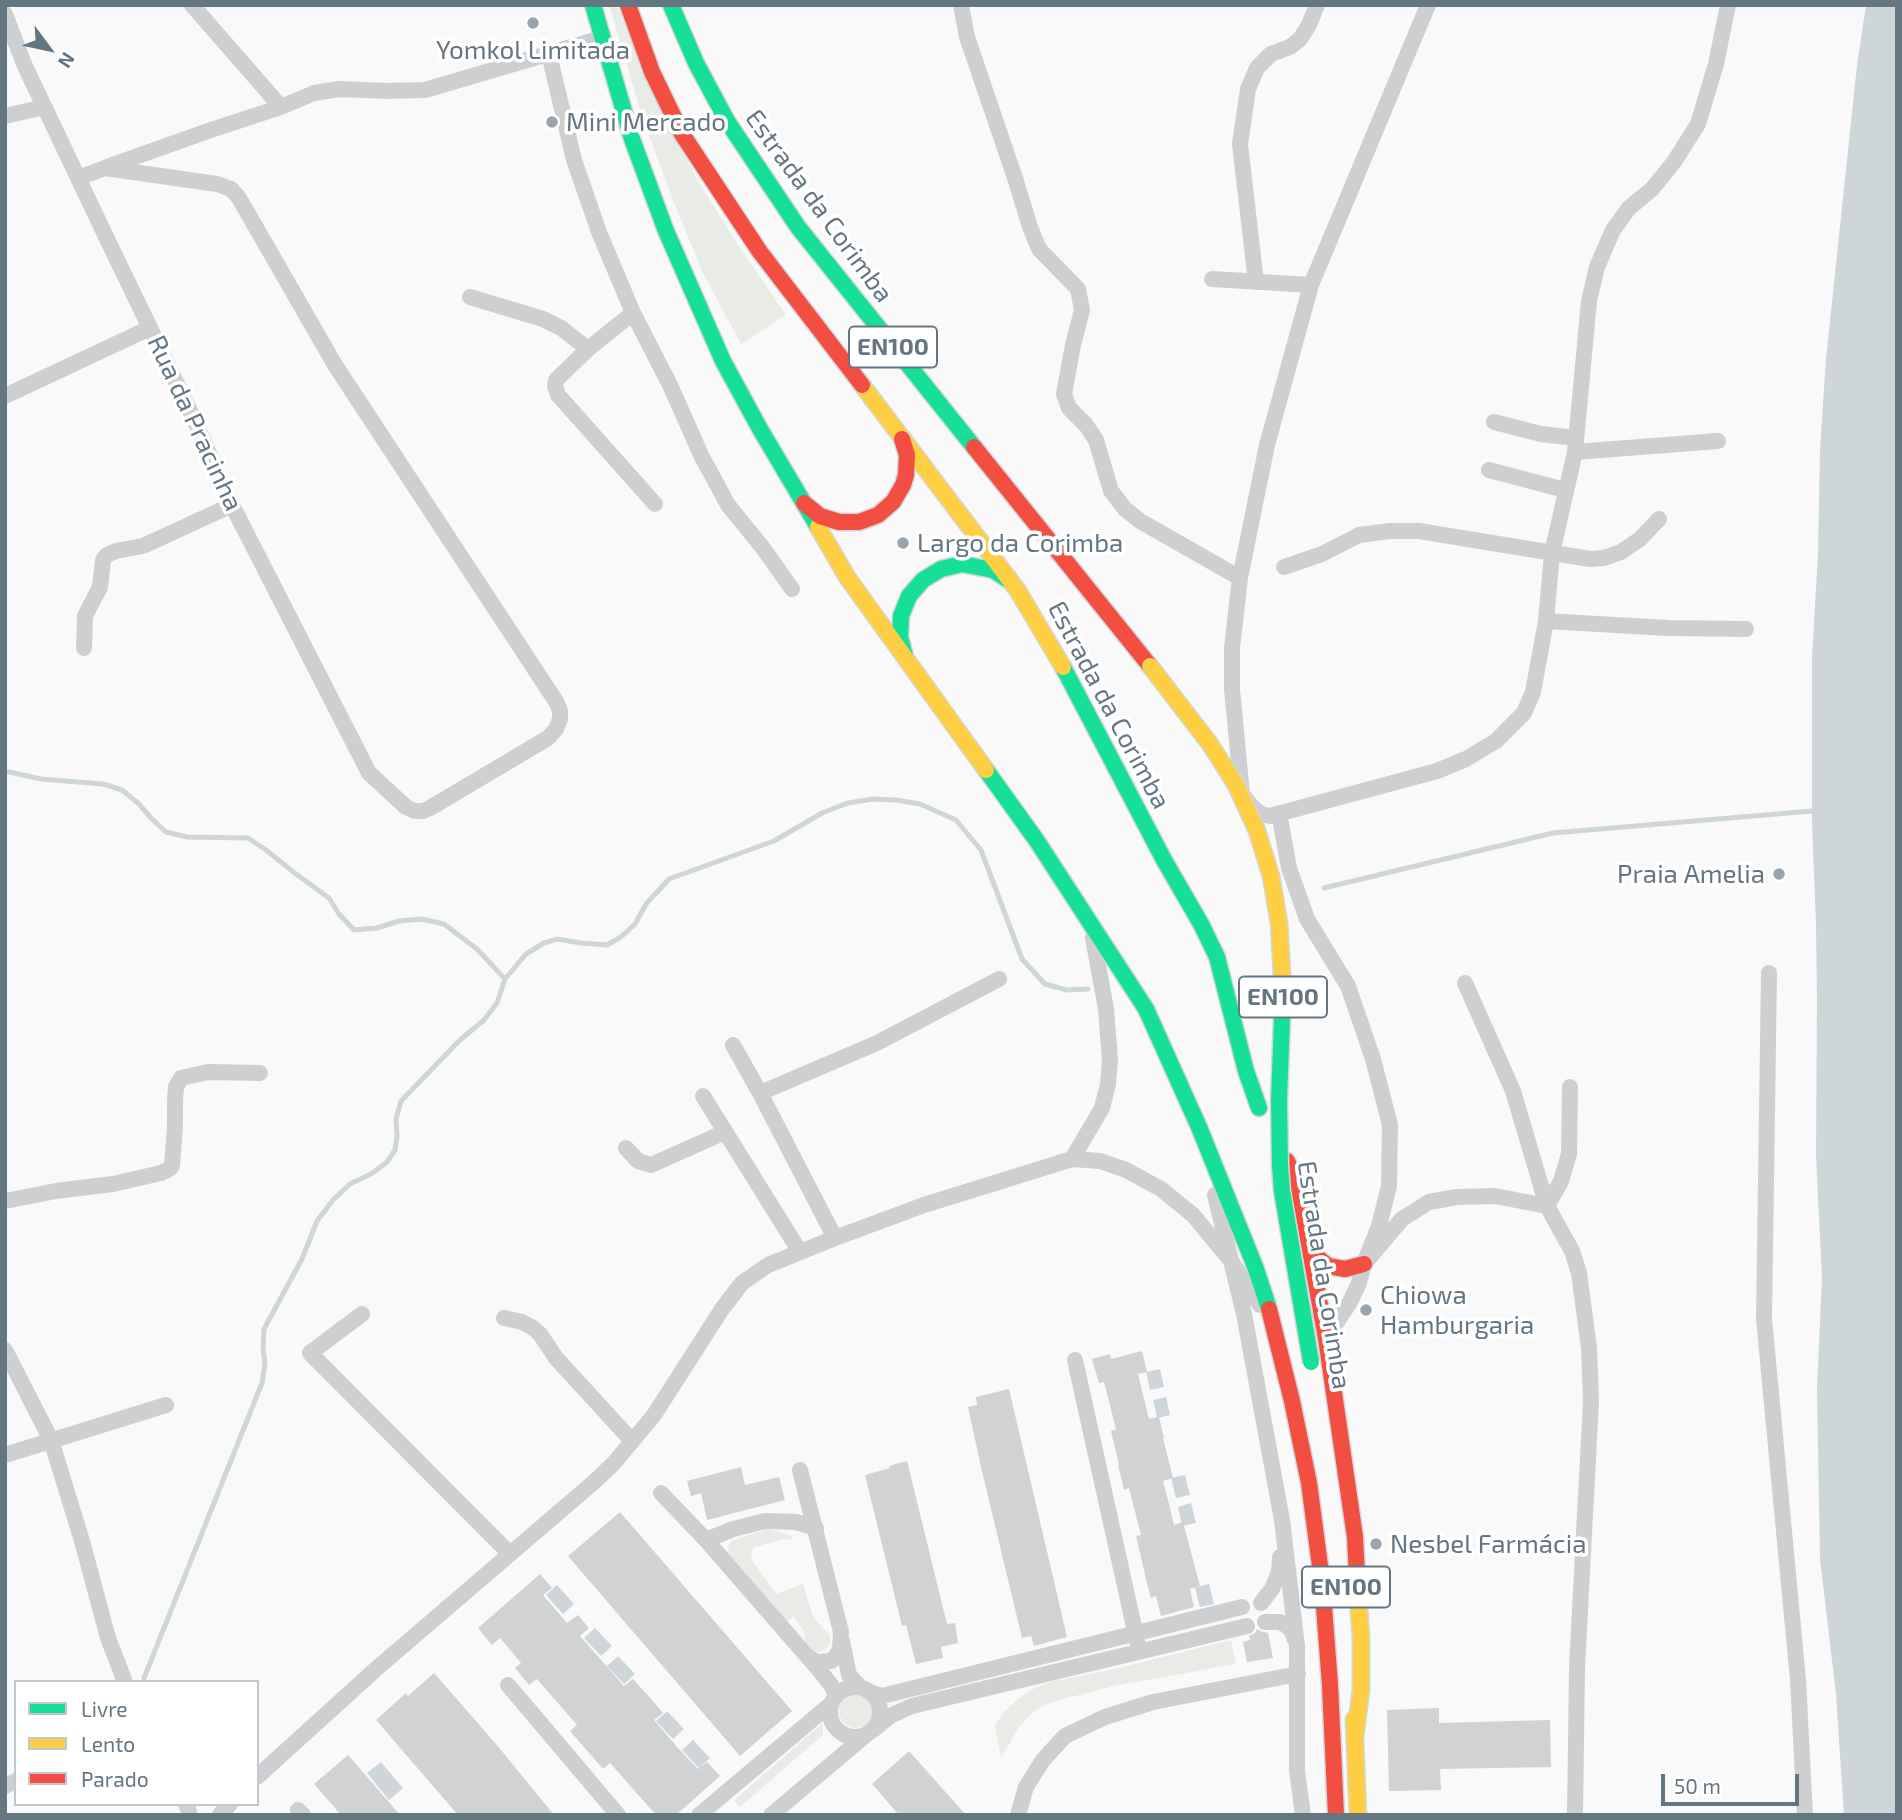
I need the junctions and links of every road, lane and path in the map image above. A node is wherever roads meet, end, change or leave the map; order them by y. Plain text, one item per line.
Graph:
1 (192, 5) edge
2 (593, 5) edge
3 (628, 5) edge
4 (671, 5) edge
5 (961, 5) edge
6 (1317, 5) edge
7 (1428, 5) edge
8 (1728, 5) edge
9 (5, 15) edge
10 (601, 38) junction
11 (549, 54) junction
12 (45, 107) junction
13 (281, 107) junction
14 (5, 117) edge
15 (104, 168) junction
16 (78, 178) junction
17 (1212, 279) dead end
18 (1256, 282) junction
19 (1311, 285) junction
20 (470, 298) dead end
21 (632, 313) junction
22 (150, 328) junction
23 (587, 349) junction
24 (5, 396) edge
25 (1494, 422) dead end
26 (896, 428) junction
27 (1718, 441) dead end
28 (1575, 445) junction
29 (1489, 470) dead end
30 (1565, 490) junction
31 (799, 497) junction
32 (654, 504) dead end
33 (233, 505) junction
34 (1659, 519) dead end
35 (1552, 553) junction
36 (1284, 567) dead end
37 (1240, 578) junction
38 (792, 589) dead end
39 (1018, 591) junction
40 (1546, 621) junction
41 (1746, 629) dead end
42 (84, 648) dead end
43 (911, 667) junction
44 (1279, 813) junction
45 (1091, 926) junction
46 (1769, 973) dead end
47 (999, 979) dead end
48 (1465, 983) dead end
49 (733, 1045) dead end
50 (260, 1073) dead end
51 (1570, 1087) dead end
52 (760, 1093) junction
53 (703, 1096) dead end
54 (1259, 1108) dead end
55 (1199, 1127) junction
56 (725, 1132) junction
57 (626, 1148) dead end
58 (1072, 1159) junction
59 (1287, 1161) dead end
60 (5, 1201) edge
61 (1547, 1206) junction
62 (835, 1238) junction
63 (1308, 1239) junction
64 (800, 1252) junction
65 (1231, 1261) junction
66 (1364, 1264) junction
67 (362, 1314) dead end
68 (504, 1318) dead end
69 (1274, 1326) junction
70 (1326, 1338) junction
71 (5, 1350) edge
72 (1076, 1360) dead end
73 (1313, 1368) dead end
74 (166, 1405) dead end
75 (1325, 1438) dead end
76 (51, 1440) junction
77 (632, 1441) junction
78 (5, 1455) edge
79 (800, 1470) dead end
80 (662, 1493) dead end
81 (1282, 1520) junction
82 (816, 1528) junction
83 (706, 1540) junction
84 (510, 1554) junction
85 (1261, 1603) dead end
86 (1242, 1607) dead end
87 (1265, 1622) dead end
88 (1247, 1626) dead end
89 (841, 1632) junction
90 (1135, 1634) junction
91 (1297, 1646) junction
92 (1140, 1652) junction
93 (805, 1656) junction
94 (1298, 1674) junction
95 (124, 1680) edge
96 (508, 1685) dead end
97 (866, 1690) junction
98 (834, 1699) junction
99 (869, 1732) junction
100 (1355, 1737) junction
101 (259, 1775) edge
102 (618, 1815) edge
103 (699, 1815) edge
104 (771, 1815) edge
105 (1018, 1815) edge
106 (1303, 1815) edge
107 (1336, 1815) edge
108 (1358, 1815) edge
109 (1575, 1815) edge
110 (1805, 1815) edge

1 - 13 street
2 - 10 main road, EN100
3 - 26 main road, Estrada da Corimba / EN100
4 - 73 main road, Estrada da Corimba / EN100, bridge
5 - 37 street
6 - 18 street
7 - 19 street
8 - 28 street
9 - 12 street, Rua da Pracinha
10 - 11 street
10 - 31 main road, EN100
11 - 13 street
11 - 21 street
12 - 14 street
12 - 16 street, Rua da Pracinha
13 - 15 street
15 - 16 street
15 - 33 street, Rua da Pracinha
16 - 22 street, Rua da Pracinha
17 - 18 street
18 - 19 street
19 - 37 street
20 - 23 street
21 - 23 street
21 - 38 street
22 - 24 street
22 - 33 street, Rua da Pracinha
23 - 32 street
25 - 28 street
26 - 31 main road
26 - 39 main road, Estrada da Corimba / EN100
27 - 28 street
28 - 30 street
29 - 30 street
30 - 35 street
31 - 43 main road, EN100
33 - 42 street
34 - 35 street
35 - 36 street
35 - 40 street
37 - 44 street
39 - 43 main road
39 - 54 main road, Estrada da Corimba / EN100
40 - 41 street
40 - 44 street
43 - 45 main road, Estrada da Corimba / EN100
44 - 66 street
45 - 55 main road, Estrada da Corimba / EN100
45 - 58 street
46 - 110 street
47 - 52 street
48 - 61 street
49 - 52 street
50 - 60 street
51 - 61 street
52 - 62 street
53 - 56 street
55 - 65 street
55 - 69 main road, Estrada da Corimba / EN100
56 - 57 street
56 - 64 street
58 - 62 street
58 - 65 street
59 - 63 main road, Estrada da Corimba / EN100
61 - 66 street
61 - 109 street
62 - 64 street
63 - 66 main road, EN100
63 - 70 main road, Estrada da Corimba / EN100
64 - 77 street
65 - 69 street
65 - 81 street
66 - 70 street
67 - 84 street
68 - 77 street
69 - 107 main road, Estrada da Corimba / EN100
70 - 100 main road, Estrada da Corimba / EN100
71 - 76 street
72 - 90 street
74 - 76 street
75 - 100 main road, Estrada da Corimba / EN100
76 - 78 street
76 - 95 street
77 - 84 street
79 - 82 street
80 - 83 street
81 - 85 street
81 - 91 street
82 - 83 street
82 - 89 street
83 - 93 street
84 - 101 street
86 - 90 street
87 - 91 street
88 - 92 street
89 - 93 street
89 - 97 street
90 - 92 street
90 - 97 street
91 - 94 street
92 - 99 street
93 - 98 street
94 - 105 street
94 - 106 street
96 - 102 street
97 - 98 street
97 - 99 street
98 - 99 street
98 - 103 street
99 - 104 street
100 - 108 main road, Estrada da Corimba / EN100

